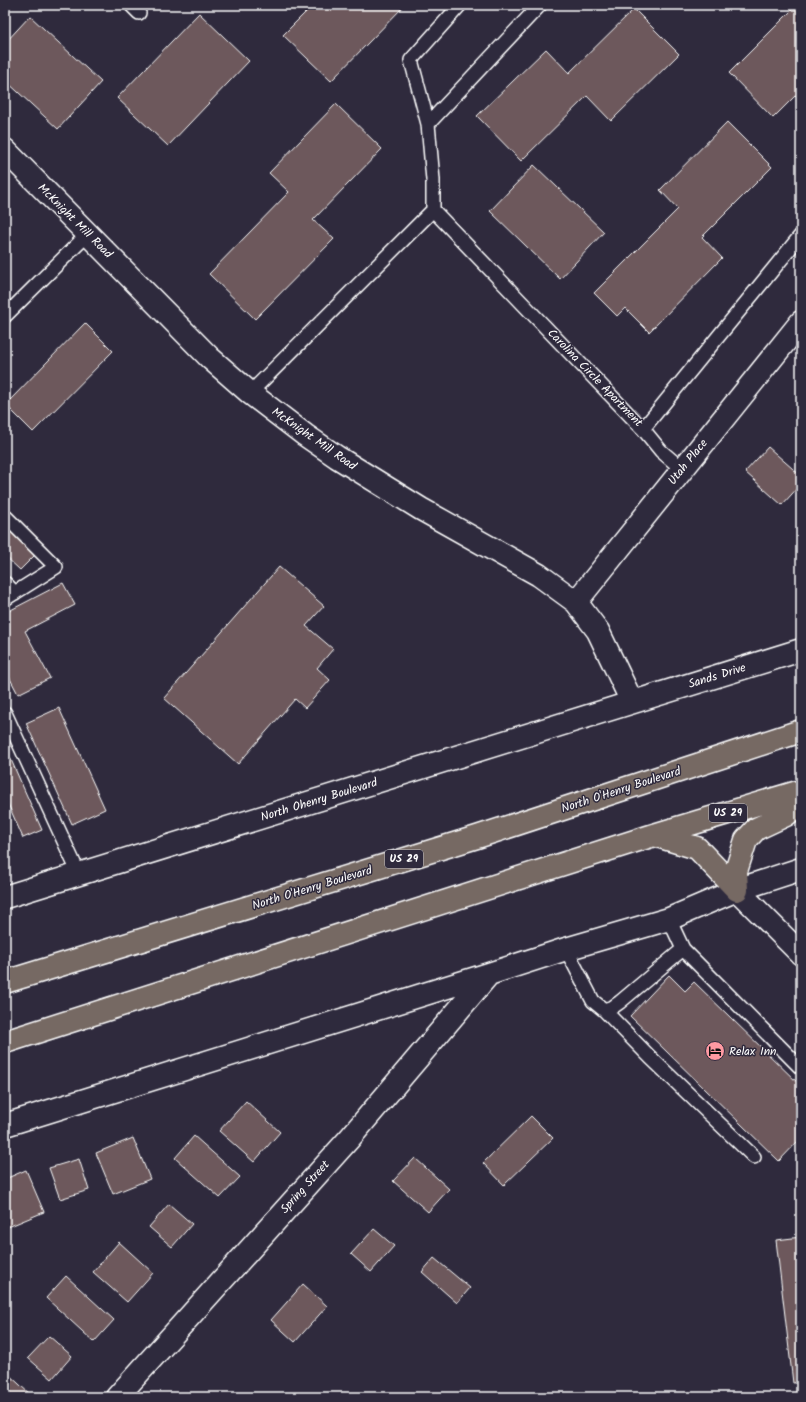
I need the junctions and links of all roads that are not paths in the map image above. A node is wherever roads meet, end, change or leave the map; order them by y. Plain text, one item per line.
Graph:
1 (460, 5) edge
2 (540, 5) edge
3 (428, 124) junction
4 (5, 150) edge
5 (433, 210) junction
6 (88, 234) junction
7 (801, 235) edge
8 (5, 316) edge
9 (801, 322) edge
10 (250, 393) junction
11 (643, 429) junction
12 (682, 469) junction
13 (5, 516) edge
14 (5, 583) edge
15 (10, 596) edge
16 (576, 602) junction
17 (801, 650) edge
18 (632, 702) junction
19 (5, 713) edge
20 (801, 731) edge
21 (801, 791) edge
22 (801, 803) edge
23 (654, 835) junction
24 (801, 870) edge
25 (79, 874) junction
26 (737, 890) junction
27 (5, 897) edge
28 (669, 919) junction
29 (566, 949) junction
30 (683, 949) junction
31 (801, 954) edge
32 (489, 974) junction
33 (5, 982) edge
34 (604, 1010) junction
35 (5, 1042) edge
36 (801, 1068) edge
37 (5, 1125) edge
38 (754, 1157) dead end
39 (117, 1397) edge

1 - 3 lane
2 - 3 lane
3 - 5 lane
4 - 6 street, McKnight Mill Road
5 - 10 lane
5 - 11 lane, Carolina Circle Apartment
6 - 8 lane
6 - 10 street, McKnight Mill Road
7 - 11 lane, Carolina Circle Apartment
9 - 12 street, Utah Place
10 - 16 street, McKnight Mill Road
11 - 12 lane
12 - 16 street, Utah Place
13 - 15 lane
14 - 15 lane
16 - 18 street, McKnight Mill Road
17 - 18 street, Sands Drive
18 - 25 street, North Ohenry Boulevard
19 - 25 lane
20 - 33 highway, North O'Henry Boulevard / US 29
21 - 23 highway, US 29
22 - 26 highway
23 - 26 highway
23 - 35 highway, US 29
24 - 26 street
25 - 27 street, North Ohenry Boulevard
26 - 28 street
26 - 31 street
28 - 29 street
28 - 30 lane
29 - 32 street
29 - 34 lane
30 - 34 lane
30 - 36 lane
32 - 37 street
32 - 39 street, Spring Street
34 - 38 lane

